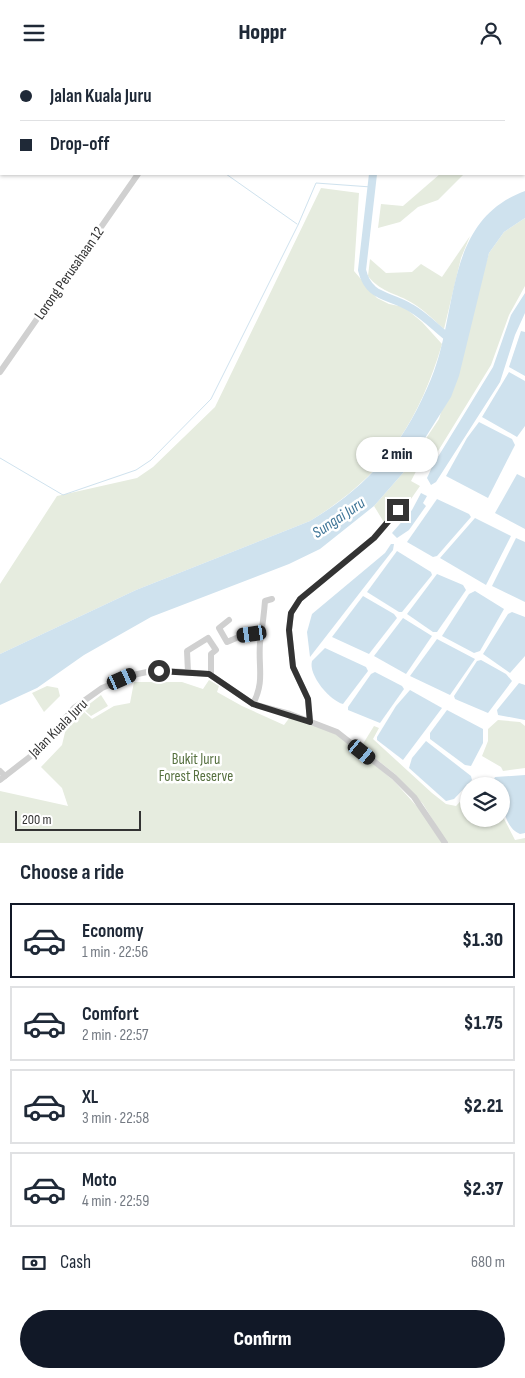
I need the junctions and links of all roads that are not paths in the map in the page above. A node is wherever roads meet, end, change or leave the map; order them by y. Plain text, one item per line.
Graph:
1 (137, 175) edge
2 (0, 372) edge
3 (398, 510) dead end
4 (272, 599) dead end
5 (229, 620) dead end
6 (263, 633) junction
7 (188, 672) junction
8 (211, 675) junction
9 (253, 704) junction
10 (310, 722) junction
11 (2, 776) edge
12 (445, 843) edge

1 - 2 street, Lorong Perusahaan 12
3 - 10 street
4 - 6 street
5 - 6 street
6 - 9 street
7 - 8 street, Jalan Kuala Juru
7 - 8 street
7 - 11 street, Jalan Kuala Juru
8 - 9 street, Jalan Kuala Juru
9 - 10 street, Jalan Kuala Juru
10 - 12 street, Jalan Kuala Juru

